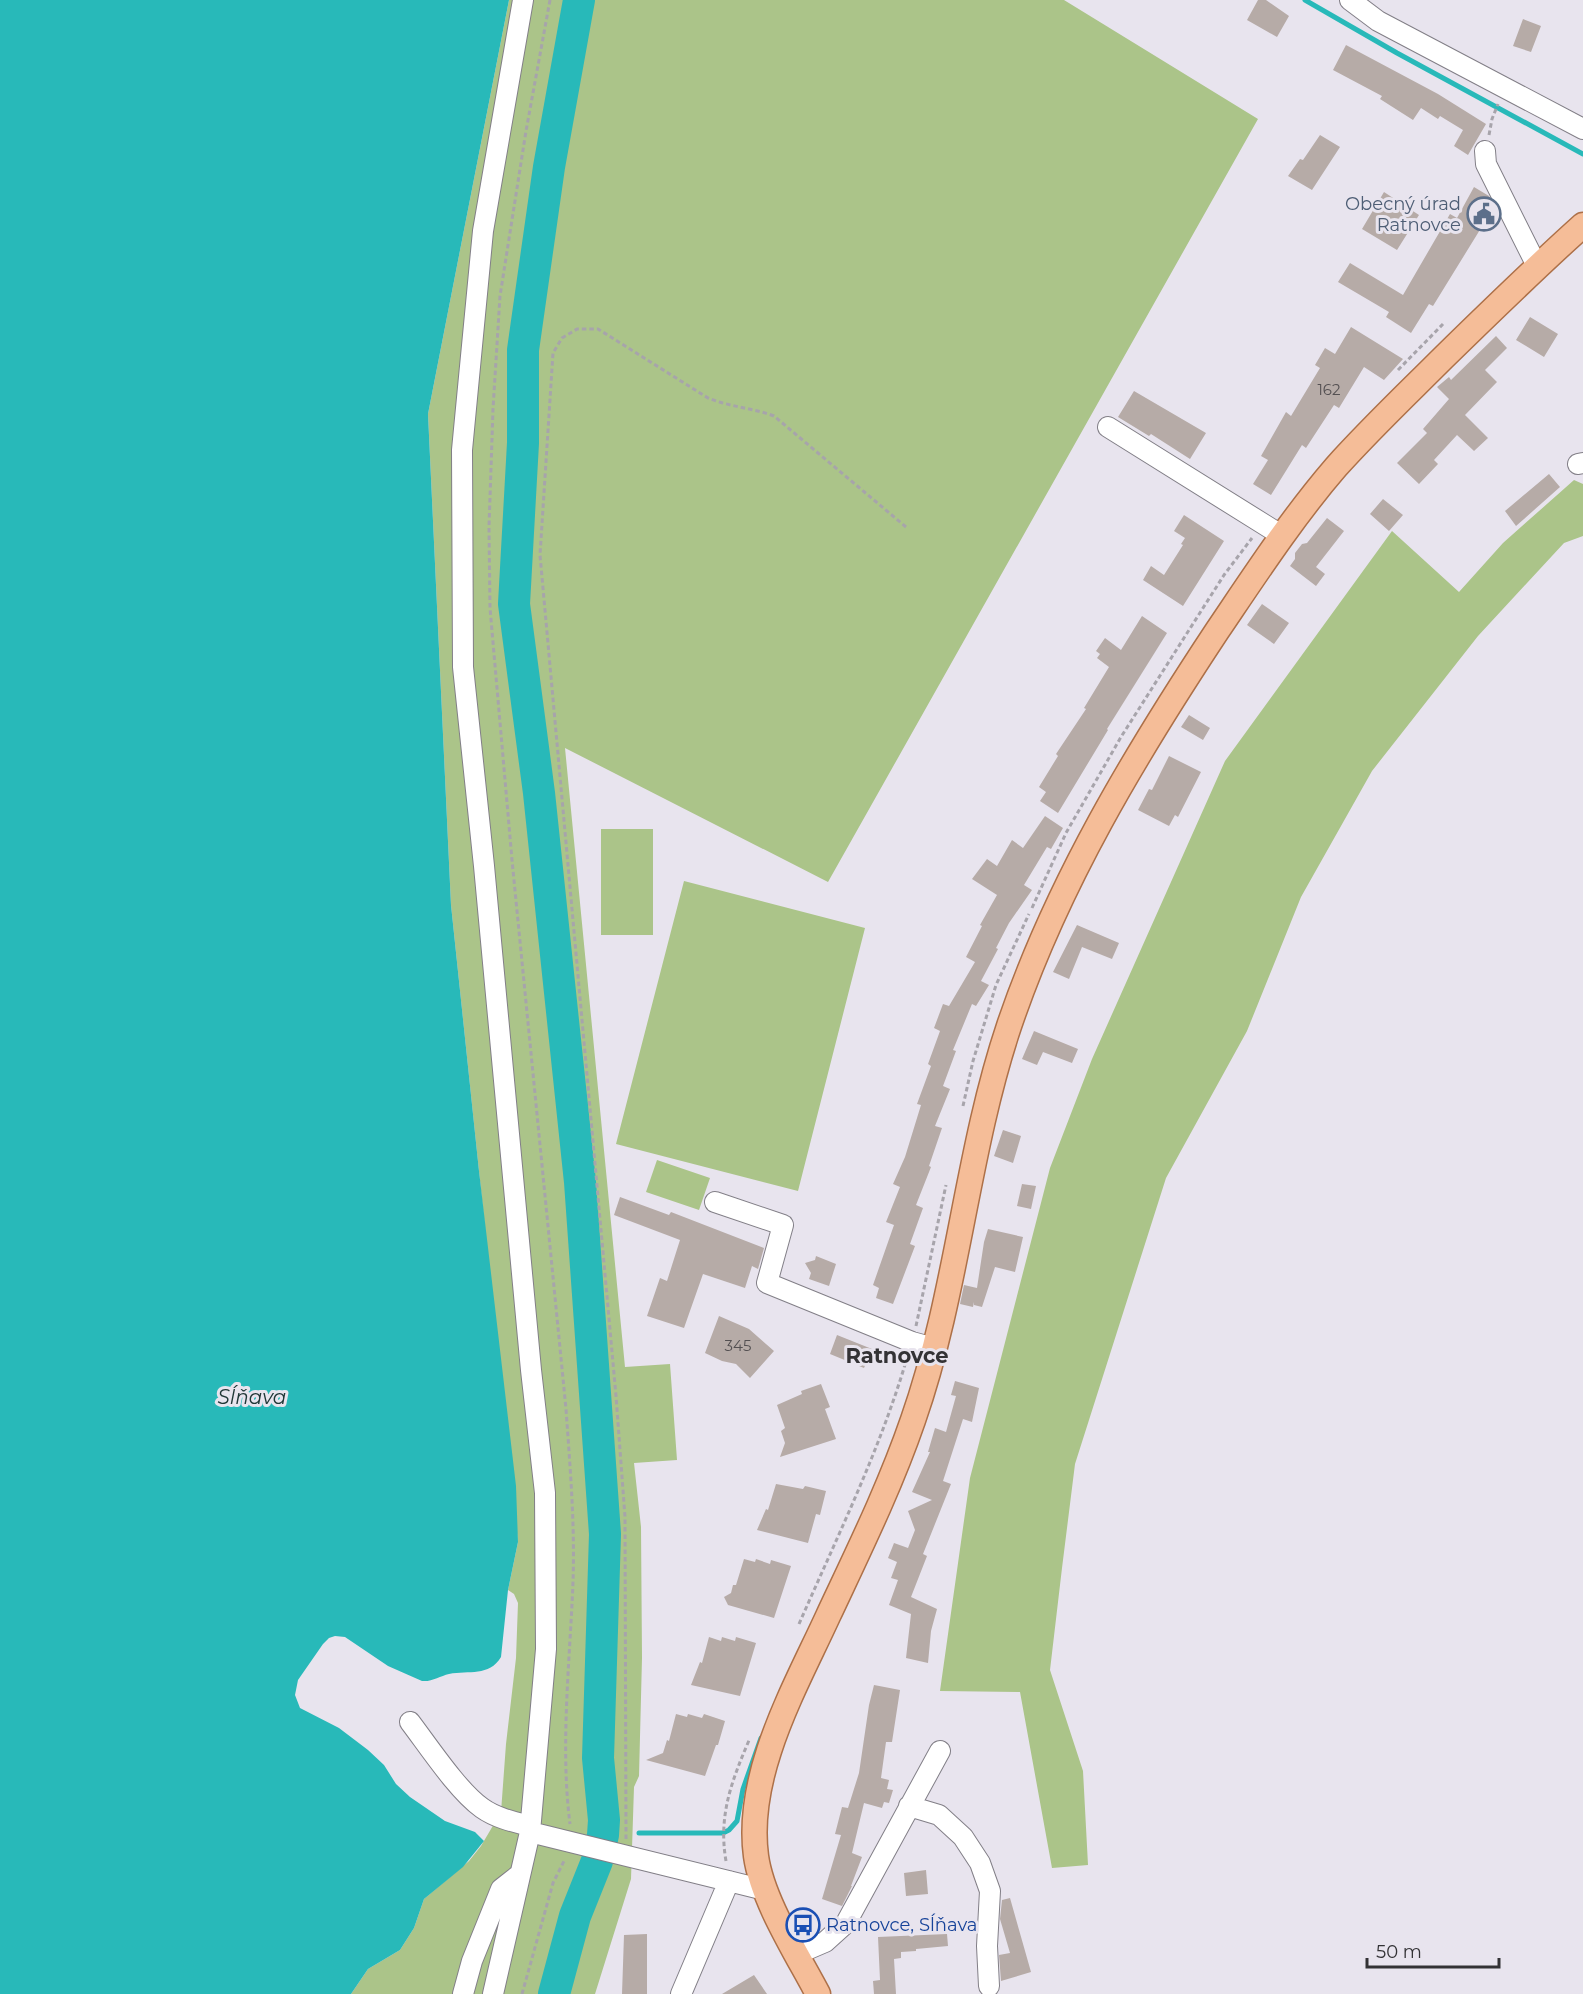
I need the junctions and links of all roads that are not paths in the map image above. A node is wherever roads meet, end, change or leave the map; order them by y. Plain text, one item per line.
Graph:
1 (523, 0) edge
2 (1350, 0) edge
3 (1583, 129) edge
4 (1485, 152) dead end
5 (1583, 225) edge
6 (1537, 266) junction
7 (1108, 427) dead end
8 (1281, 535) junction
9 (716, 1203) dead end
10 (934, 1348) junction
11 (410, 1722) dead end
12 (940, 1750) dead end
13 (909, 1806) junction
14 (530, 1829) junction
15 (520, 1874) junction
16 (729, 1881) junction
17 (765, 1890) junction
18 (797, 1954) junction
19 (989, 1986) dead end
20 (463, 1994) edge
21 (493, 1994) edge
22 (681, 1994) edge
23 (818, 1994) edge

1 - 14 street
2 - 3 street
4 - 6 street
5 - 6 main road
6 - 8 main road
7 - 8 street
8 - 10 main road
9 - 10 street
10 - 17 main road
11 - 14 street
12 - 13 street
13 - 18 street
13 - 19 street
14 - 15 street
14 - 16 street
15 - 20 street
15 - 21 street
16 - 17 street
16 - 22 street
17 - 18 main road
18 - 23 main road

